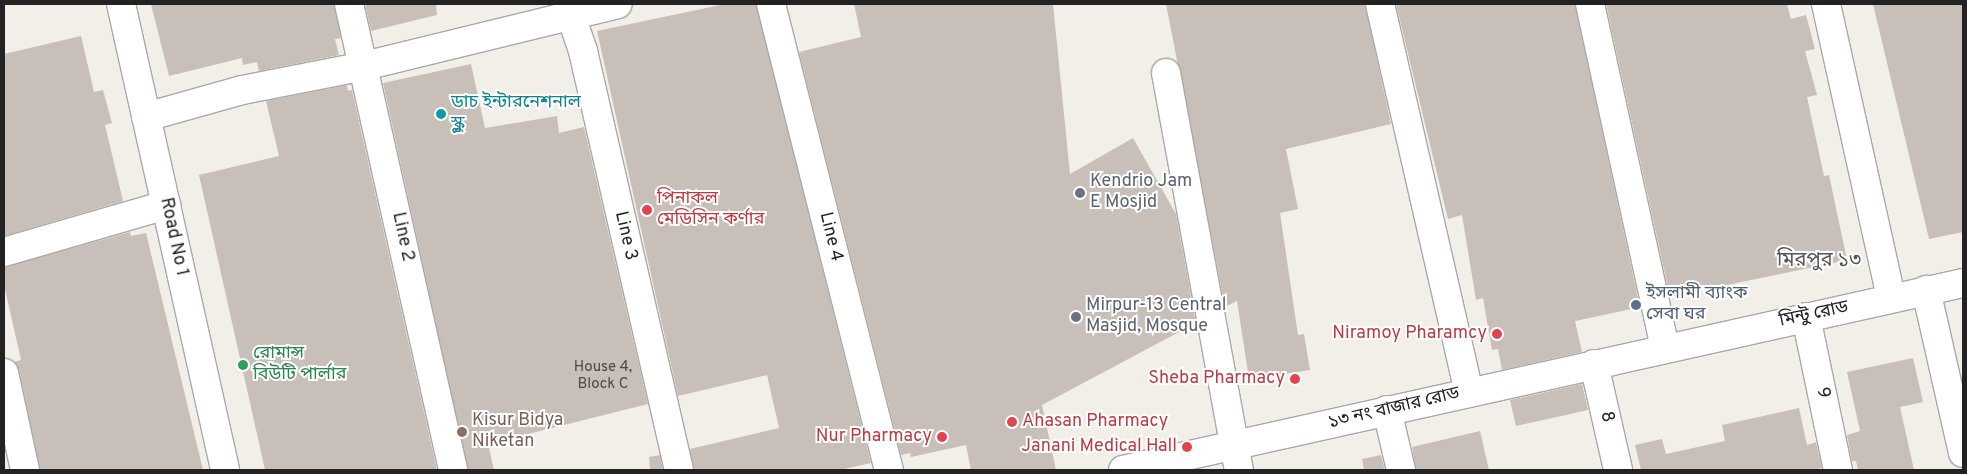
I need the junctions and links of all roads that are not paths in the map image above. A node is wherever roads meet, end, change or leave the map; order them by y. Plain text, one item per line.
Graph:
1 (121, 4) edge
2 (350, 4) edge
3 (618, 4) edge
4 (771, 4) edge
5 (1380, 4) edge
6 (1590, 4) edge
7 (1826, 4) edge
8 (568, 10) edge
9 (364, 66) junction
10 (1166, 73) dead end
11 (146, 117) junction
12 (166, 205) junction
13 (4, 252) edge
14 (1963, 283) edge
15 (1926, 290) junction
16 (1891, 298) junction
17 (1806, 317) junction
18 (1665, 348) junction
19 (1594, 364) junction
20 (4, 374) edge
21 (1470, 392) junction
22 (1387, 410) junction
23 (1963, 453) edge
24 (1236, 458) edge
25 (25, 470) edge
26 (224, 470) edge
27 (453, 470) edge
28 (679, 470) edge
29 (889, 470) edge
30 (1123, 470) edge
31 (1401, 470) edge
32 (1618, 470) edge
33 (1838, 470) edge

1 - 11 street, Road No 1
2 - 9 street, Line 2
3 - 8 street
4 - 29 street, Line 4
5 - 21 street
6 - 18 street
7 - 16 street
8 - 9 street
8 - 28 street, Line 3
9 - 11 street
9 - 27 street, Line 2
10 - 24 street
11 - 12 street, Road No 1
12 - 13 street
12 - 26 street, Road No 1
14 - 15 street, মিন্টু রোড
15 - 16 street, মিন্টু রোড
15 - 23 street
16 - 17 street, মিন্টু রোড
17 - 18 street, মিন্টু রোড
17 - 33 street, 9
18 - 19 street, ১৩ নং বাজার রোড
19 - 21 street, ১৩ নং বাজার রোড
19 - 32 street, 8
20 - 25 street
21 - 22 street, ১৩ নং বাজার রোড
22 - 24 street, ১৩ নং বাজার রোড
22 - 31 street
24 - 30 street, ১৩ নং বাজার রোড

